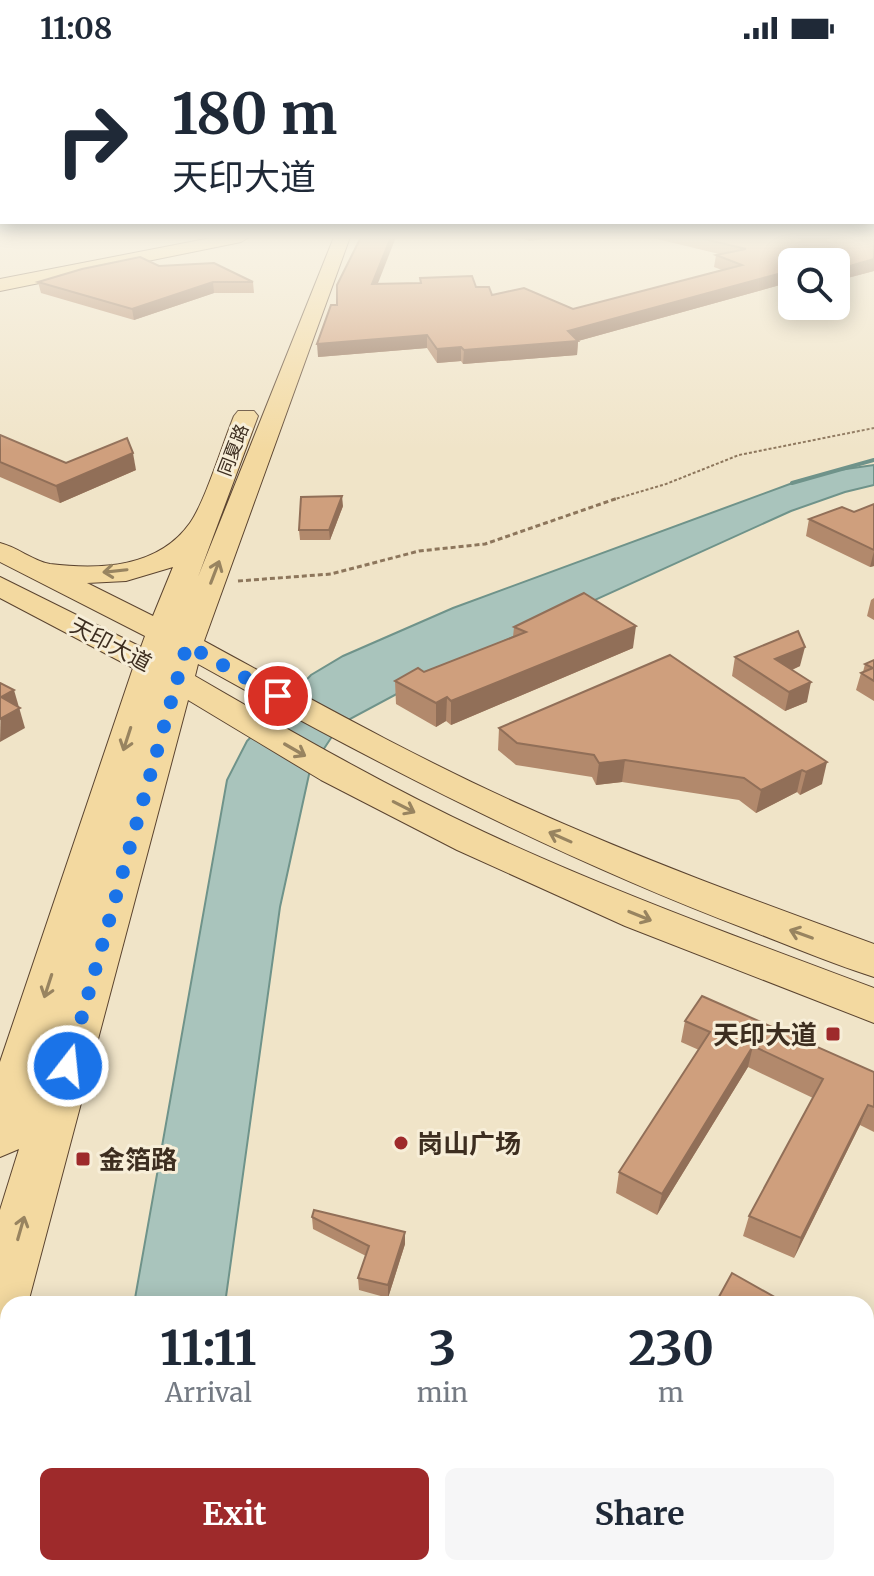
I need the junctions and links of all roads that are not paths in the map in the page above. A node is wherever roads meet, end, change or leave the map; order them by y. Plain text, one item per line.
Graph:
1 (315, 308) edge
2 (255, 395) dead end
3 (204, 524) junction
4 (0, 551) edge
5 (37, 570) junction
6 (0, 586) edge
7 (169, 656) junction
8 (874, 961) edge
9 (874, 1006) edge
10 (0, 1136) edge
11 (2, 1296) edge

7 -> 1 main road, 同夏路
2 - 3 main road, 同夏路
3 -> 5 main road
3 - 7 main road, 同夏路
4 - 5 main road, 天印大道
5 - 7 main road, 天印大道
6 - 7 main road, 天印大道
8 -> 7 main road, 天印大道
7 -> 9 main road, 天印大道
7 -> 10 main road
11 -> 7 main road

